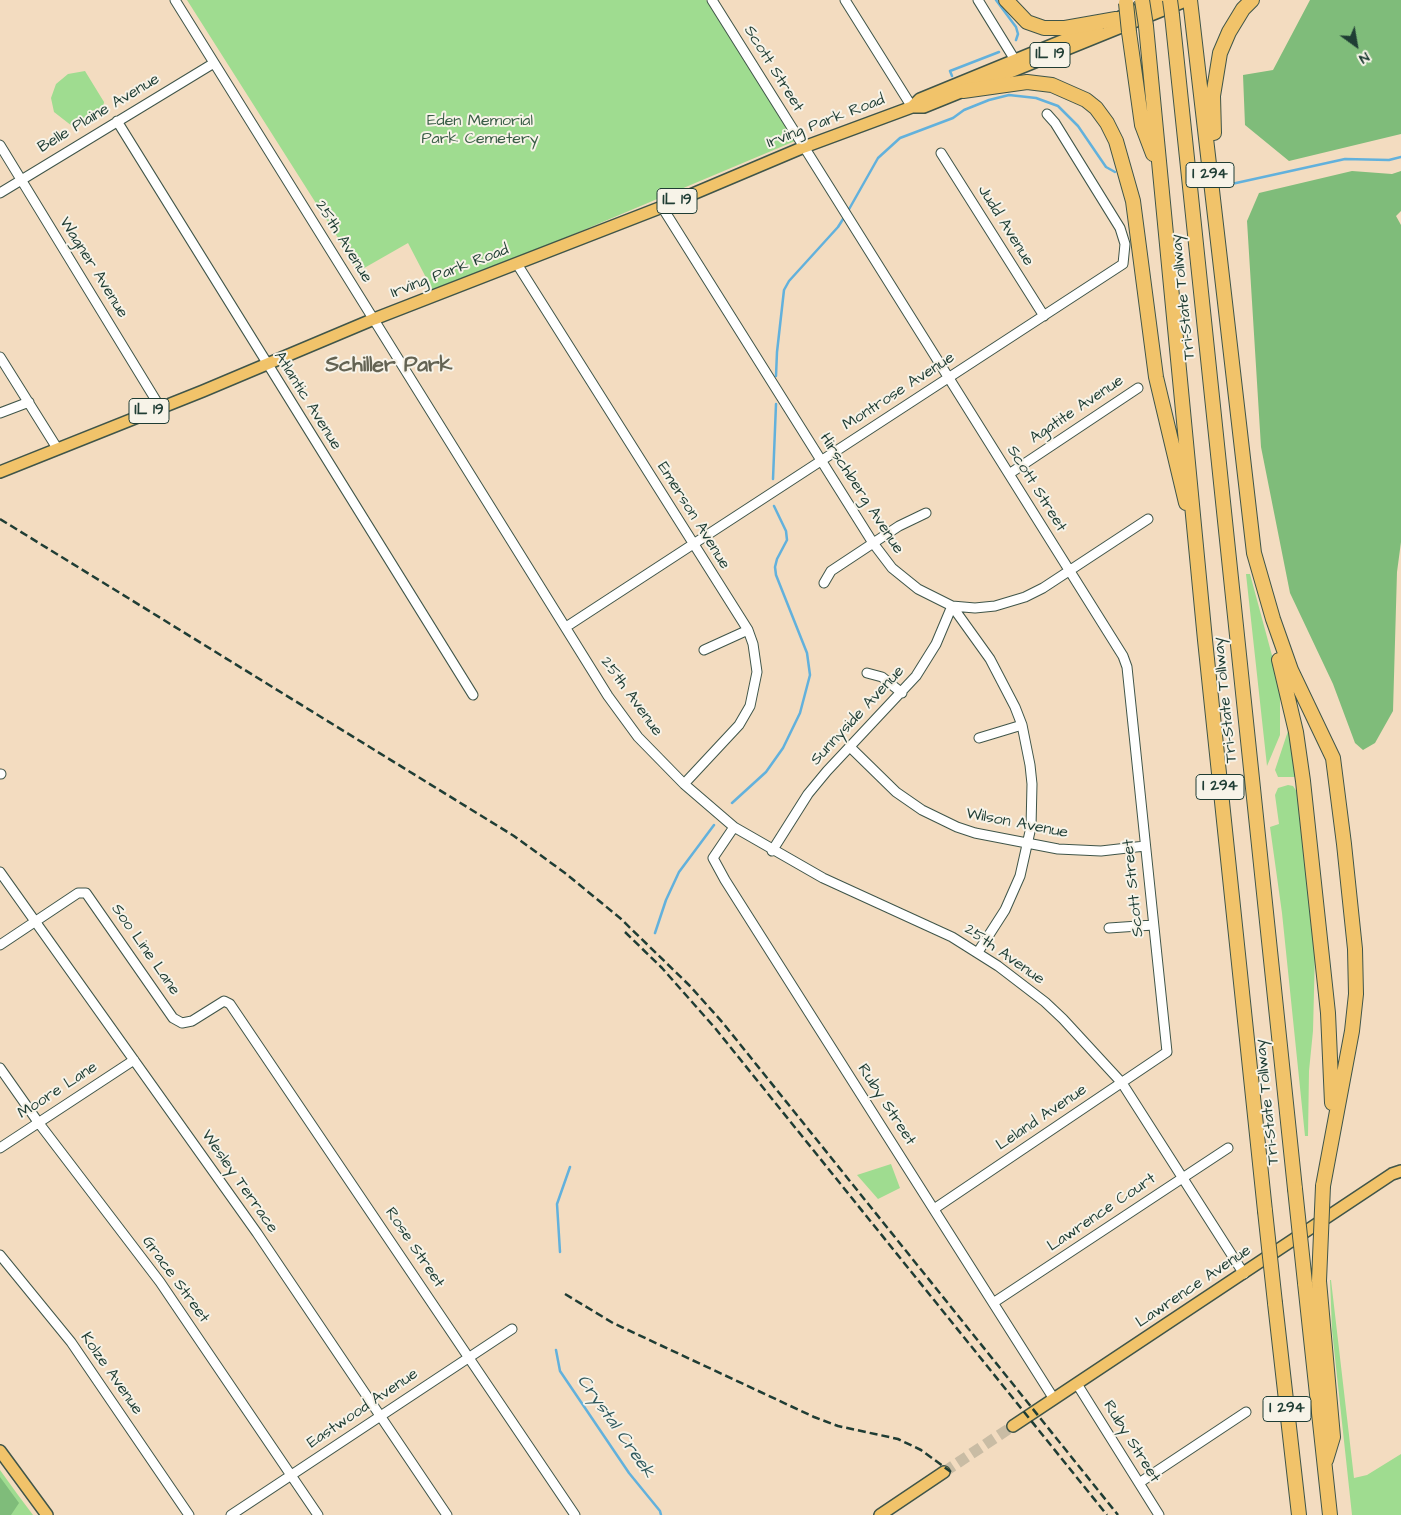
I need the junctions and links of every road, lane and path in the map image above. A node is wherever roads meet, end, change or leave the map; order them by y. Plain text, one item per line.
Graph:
1 (175, 0) edge
2 (712, 0) edge
3 (845, 0) edge
4 (978, 0) edge
5 (1006, 0) edge
6 (1142, 0) edge
7 (1163, 0) edge
8 (1170, 0) edge
9 (1252, 0) edge
10 (1125, 1) edge
11 (1192, 3) edge
12 (1116, 19) junction
13 (1015, 60) junction
14 (214, 63) junction
15 (962, 90) junction
16 (912, 107) junction
17 (1047, 114) dead end
18 (117, 121) junction
19 (0, 145) edge
20 (804, 147) junction
21 (941, 153) dead end
22 (1160, 171) junction
23 (21, 179) junction
24 (0, 193) edge
25 (662, 207) junction
26 (517, 264) junction
27 (1226, 301) junction
28 (1044, 316) junction
29 (374, 319) junction
30 (0, 357) edge
31 (267, 365) junction
32 (948, 378) junction
33 (1138, 388) dead end
34 (28, 402) junction
35 (160, 407) junction
36 (0, 413) edge
37 (56, 448) junction
38 (821, 461) junction
39 (0, 472) edge
40 (1009, 474) junction
41 (926, 513) dead end
42 (1148, 520) dead end
43 (873, 543) junction
44 (693, 544) junction
45 (1197, 548) junction
46 (1257, 567) junction
47 (1069, 571) junction
48 (824, 583) dead end
49 (952, 606) junction
50 (566, 627) junction
51 (748, 630) junction
52 (704, 650) dead end
53 (867, 673) dead end
54 (902, 693) junction
55 (473, 695) dead end
56 (1022, 725) junction
57 (979, 738) dead end
58 (850, 747) junction
59 (684, 784) junction
60 (734, 827) junction
61 (1028, 844) junction
62 (1145, 846) junction
63 (772, 851) junction
64 (0, 872) edge
65 (35, 921) junction
66 (1153, 925) junction
67 (1109, 928) dead end
68 (0, 944) edge
69 (978, 952) junction
70 (224, 1001) joint
71 (1166, 1052) joint
72 (134, 1060) junction
73 (0, 1068) edge
74 (1122, 1083) junction
75 (38, 1122) junction
76 (1332, 1133) junction
77 (0, 1148) edge
78 (1228, 1148) dead end
79 (1401, 1162) edge
80 (1397, 1172) edge
81 (1183, 1177) junction
82 (934, 1209) junction
83 (0, 1255) edge
84 (1244, 1274) junction
85 (993, 1303) junction
86 (512, 1329) dead end
87 (469, 1357) junction
88 (1077, 1384) junction
89 (1054, 1399) junction
90 (1246, 1412) dead end
91 (380, 1416) junction
92 (1013, 1426) tunnel mouth
93 (0, 1451) edge
94 (1324, 1468) junction
95 (944, 1472) tunnel mouth
96 (291, 1475) junction
97 (1139, 1483) junction
98 (47, 1515) edge
99 (190, 1515) edge
100 (231, 1515) edge
101 (318, 1515) edge
102 (447, 1515) edge
103 (575, 1515) edge
104 (880, 1515) edge
105 (1159, 1515) edge
106 (1299, 1515) edge
107 (1330, 1515) edge

1 - 14 street, 25th Avenue
2 - 20 street, Scott Street
3 - 16 street
4 - 13 street
5 - 12 highway
6 - 22 highway, Tri-State Tollway / I 294, bridge
7 - 12 main road, Irving Park Road / IL 19
8 - 94 highway, Tri-State Tollway / I 294, bridge
9 - 27 highway
10 - 22 highway, bridge
11 - 15 main road, Irving Park Road / IL 19
11 - 27 highway, I 294
12 - 13 main road, Irving Park Road / IL 19
13 - 16 main road, Irving Park Road / IL 19
14 - 18 street, Belle Plaine Avenue
14 - 29 street, 25th Avenue
15 - 16 main road, Irving Park Road / IL 19
15 - 45 highway
16 - 20 main road, Irving Park Road / IL 19
17 - 28 street, Montrose Avenue
18 - 23 street, Belle Plaine Avenue
18 - 31 street, Atlantic Avenue
19 - 23 street, Wagner Avenue
20 - 25 main road, Irving Park Road / IL 19
20 - 32 street, Scott Street
21 - 28 street, Judd Avenue
22 - 45 highway, Tri-State Tollway / I 294
23 - 24 street, Belle Plaine Avenue
23 - 35 street, Wagner Avenue
25 - 26 main road, Irving Park Road / IL 19
25 - 38 street, Hirschberg Avenue
26 - 29 main road, Irving Park Road / IL 19
26 - 44 street, Emerson Avenue
27 - 46 highway, I 294
28 - 32 street, Montrose Avenue
29 - 31 main road, Irving Park Road / IL 19
29 - 50 street, 25th Avenue
30 - 34 street
31 - 35 main road, Irving Park Road / IL 19
31 - 55 street, Atlantic Avenue
32 - 38 street, Montrose Avenue
32 - 40 street, Scott Street
33 - 40 street, Agatite Avenue
34 - 36 street
34 - 37 street
35 - 37 main road, Irving Park Road / IL 19
37 - 39 main road, Irving Park Road / IL 19
38 - 43 street, Hirschberg Avenue
38 - 44 street, Montrose Avenue
40 - 47 street, Scott Street
41 - 43 street
42 - 47 street
43 - 48 street
43 - 49 street, Hirschberg Avenue
44 - 50 street, Montrose Avenue
44 - 51 street, Emerson Avenue
45 - 106 highway, Tri-State Tollway / I 294, bridge
46 - 76 highway, I 294
46 - 76 highway, I 294
47 - 49 street
47 - 62 street, Scott Street
49 - 54 street, Sunnyside Avenue
49 - 56 street, Hirschberg Avenue
50 - 59 street, 25th Avenue
51 - 52 street
51 - 59 street, Emerson Avenue
53 - 54 street
54 - 58 street, Sunnyside Avenue
56 - 57 street
56 - 61 street, Hirschberg Avenue
58 - 61 street, Wilson Avenue
58 - 63 street, Sunnyside Avenue
59 - 60 street, 25th Avenue
60 - 63 street, 25th Avenue
60 - 82 street, Ruby Street
61 - 62 street, Wilson Avenue
61 - 69 street, Hirschberg Avenue
62 - 66 street, Scott Street
63 - 69 street, 25th Avenue
64 - 65 street, Wesley Terrace
65 - 68 street
65 - 70 street, Soo Line Lane
65 - 72 street, Wesley Terrace
66 - 67 street
66 - 71 street, Scott Street
69 - 74 street, 25th Avenue
70 - 87 street, Rose Street
71 - 74 street, Leland Avenue
72 - 75 street, Moore Lane
72 - 91 street, Wesley Terrace
73 - 75 street, Grace Street
74 - 81 street, 25th Avenue
74 - 82 street, Leland Avenue
75 - 77 street, Moore Lane
75 - 96 street, Grace Street
76 - 94 highway, I 294, bridge
78 - 81 street, Lawrence Court
79 - 80 main road, Lawrence Avenue
80 - 84 main road, Lawrence Avenue
81 - 84 street, 25th Avenue
81 - 85 street, Lawrence Court
82 - 85 street, Ruby Street
83 - 99 street, Kolze Avenue
84 - 88 main road, Lawrence Avenue
85 - 89 street, Ruby Street
86 - 87 street, Eastwood Avenue
87 - 91 street, Eastwood Avenue
87 - 103 street, Rose Street
88 - 89 main road, Lawrence Avenue
88 - 97 street, Ruby Street
89 - 92 main road, Lawrence Avenue
90 - 97 street
91 - 96 street, Eastwood Avenue
91 - 102 street, Wesley Terrace
93 - 98 main road
94 - 107 highway, Tri-State Tollway / I 294
95 - 104 main road
96 - 100 street, Eastwood Avenue
96 - 101 street, Grace Street
97 - 105 street, Ruby Street

